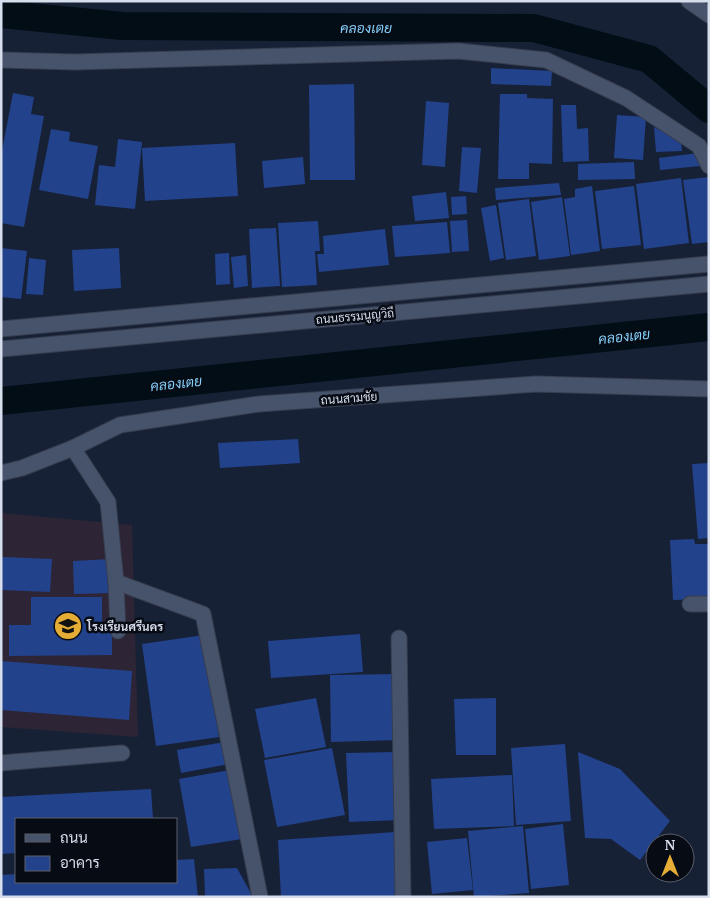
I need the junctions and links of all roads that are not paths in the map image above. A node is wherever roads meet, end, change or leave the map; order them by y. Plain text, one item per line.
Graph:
1 (689, 1) edge
2 (709, 15) edge
3 (1, 60) edge
4 (709, 166) edge
5 (709, 264) edge
6 (709, 284) edge
7 (1, 329) edge
8 (1, 349) edge
9 (709, 389) edge
10 (73, 448) junction
11 (1, 473) edge
12 (116, 582) junction
13 (690, 604) dead end
14 (709, 604) edge
15 (118, 631) dead end
16 (398, 638) dead end
17 (122, 754) dead end
18 (1, 763) edge
19 (260, 897) edge
20 (403, 897) edge

1 - 2 street
3 - 4 street
5 - 7 street, ถนนธรรมนูญวิถี
6 - 8 street, ถนนธรรมนูญวิถี
9 - 10 street, ถนนสามชัย
10 - 11 street, ถนนสามชัย
10 - 12 street
12 - 15 street
12 - 19 street
13 - 14 street
16 - 20 street
17 - 18 street

